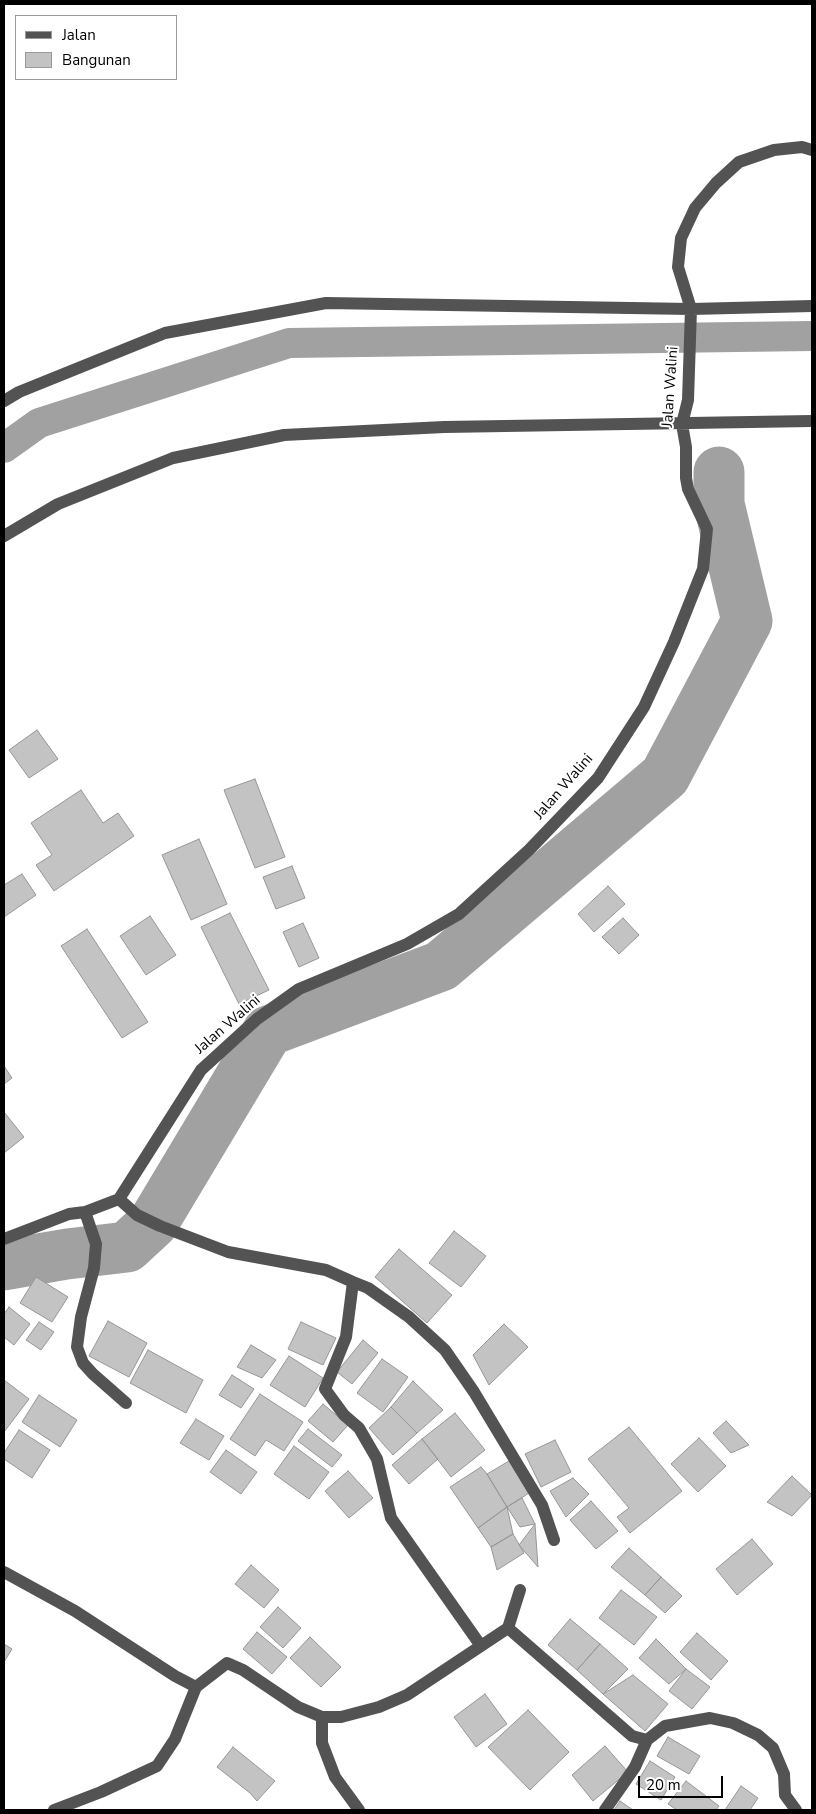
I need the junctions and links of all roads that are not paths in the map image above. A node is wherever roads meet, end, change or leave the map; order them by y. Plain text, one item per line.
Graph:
1 (812, 150) edge
2 (812, 306) edge
3 (691, 309) junction
4 (4, 401) edge
5 (812, 421) edge
6 (682, 424) junction
7 (4, 536) edge
8 (119, 1199) junction
9 (85, 1212) junction
10 (4, 1239) edge
11 (354, 1282) junction
12 (126, 1402) dead end
13 (554, 1540) dead end
14 (4, 1572) edge
15 (520, 1590) dead end
16 (508, 1628) junction
17 (481, 1646) junction
18 (196, 1687) junction
19 (322, 1717) junction
20 (647, 1740) junction
21 (54, 1810) edge
22 (359, 1810) edge
23 (605, 1810) edge
24 (796, 1810) edge

1 - 3 street, Jalan Walini
2 - 3 street
3 - 4 street
3 - 6 street, Jalan Walini
5 - 6 street
6 - 7 street
6 - 8 street, Jalan Walini
8 - 9 street
8 - 11 street
9 - 10 street
9 - 12 street
11 - 13 street
11 - 17 street
14 - 18 street
15 - 16 street
16 - 17 street
16 - 20 street
17 - 19 street
18 - 19 street
18 - 21 street
19 - 22 street
20 - 23 street
20 - 24 street

